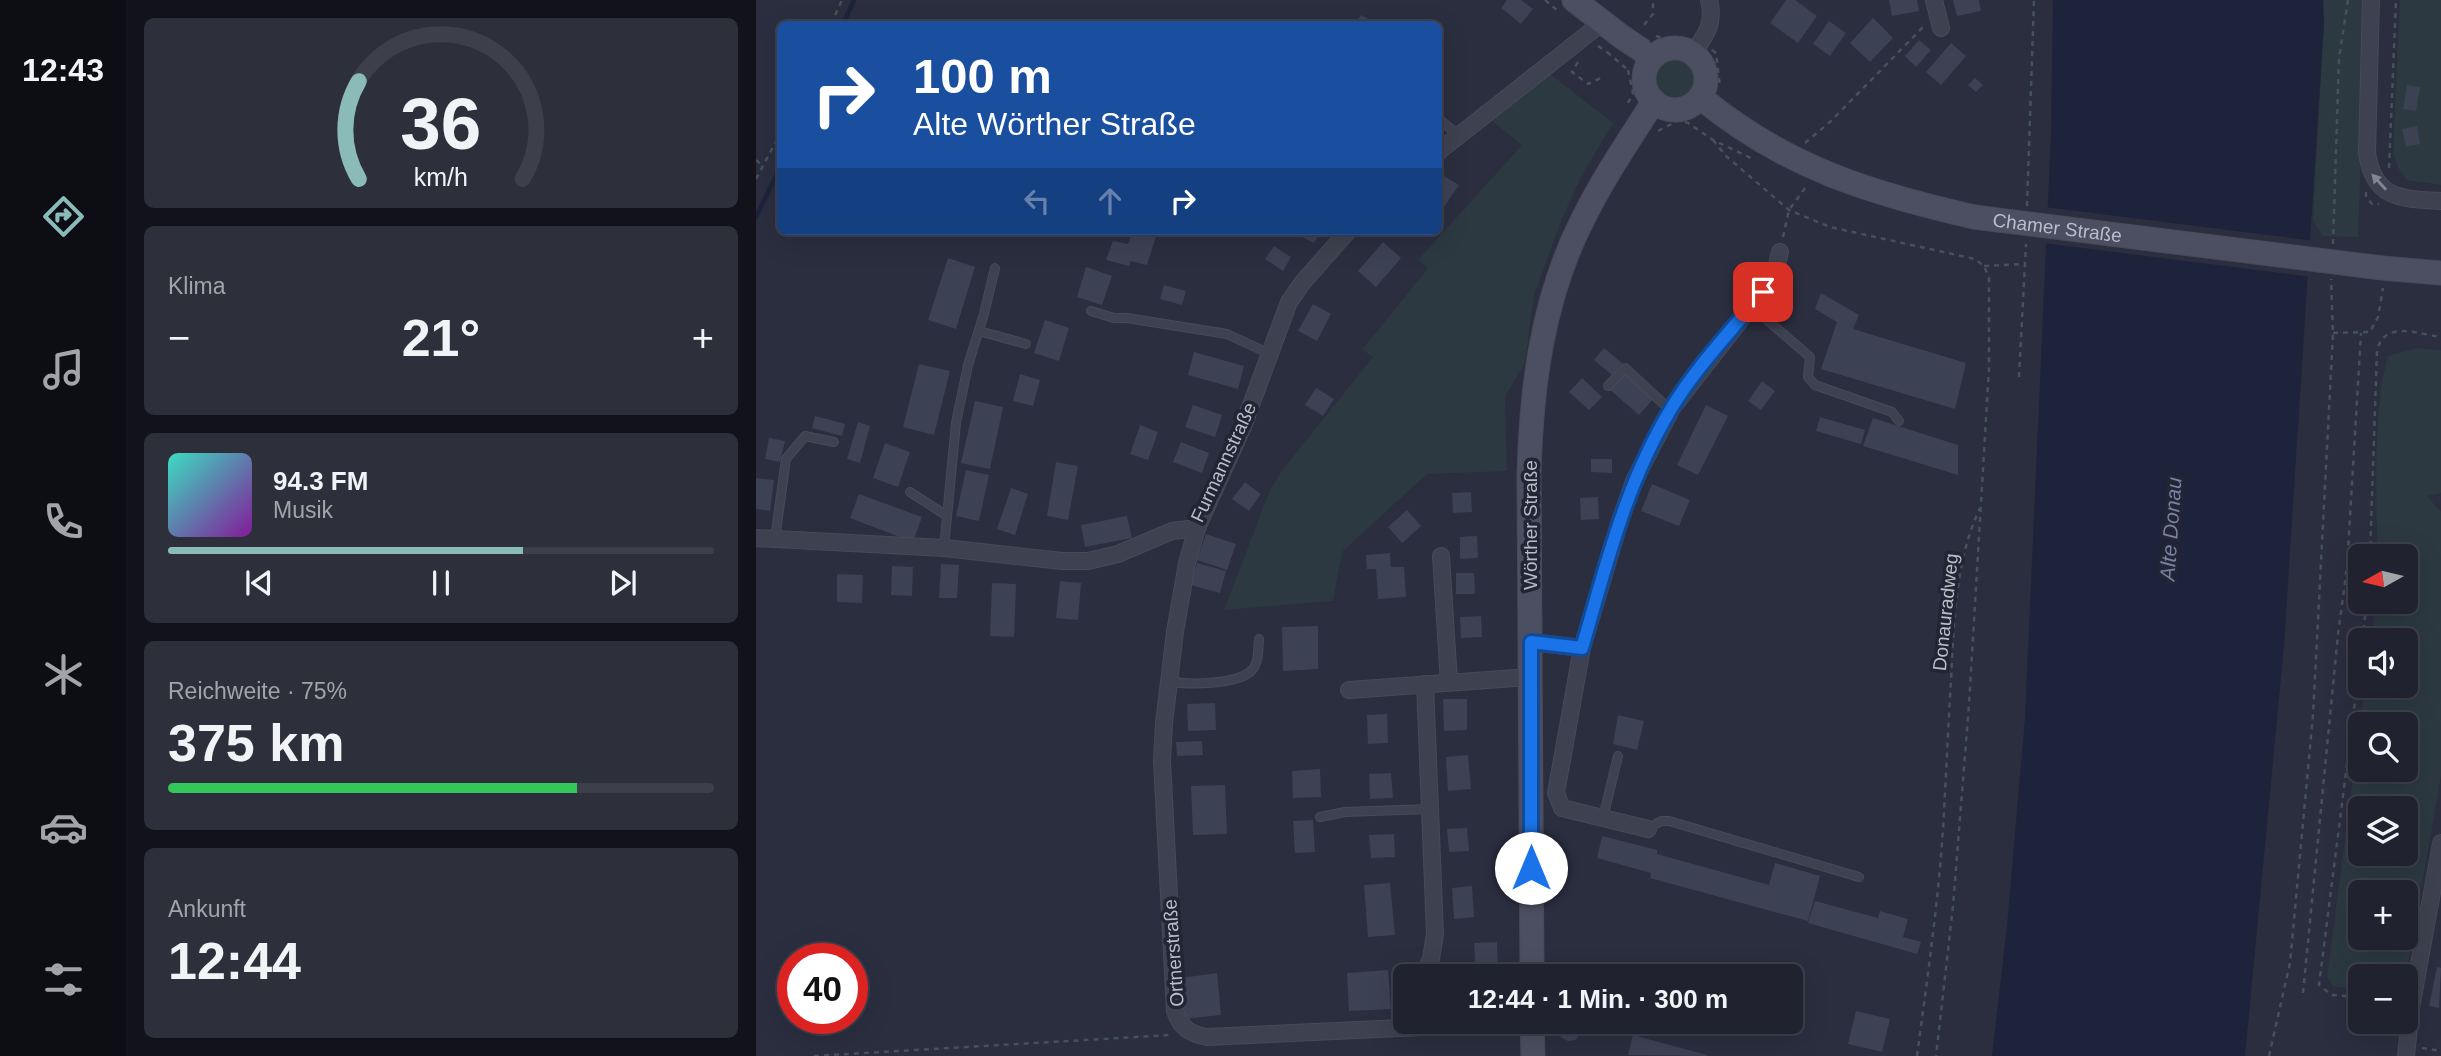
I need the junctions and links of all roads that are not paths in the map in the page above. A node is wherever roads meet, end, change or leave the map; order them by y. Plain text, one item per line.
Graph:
1 (1574, 0) edge
2 (1709, 0) edge
3 (2371, 0) edge
4 (1603, 22) junction
5 (1698, 47) junction
6 (1650, 48) junction
7 (1710, 92) junction
8 (1654, 102) junction
9 (1442, 121) edge
10 (1458, 135) junction
11 (1442, 149) edge
12 (2441, 201) edge
13 (1344, 235) edge
14 (1780, 252) road end
15 (995, 268) dead end
16 (2441, 273) edge
17 (1751, 306) junction
18 (1091, 311) dead end
19 (979, 331) junction
20 (1026, 344) dead end
21 (1270, 354) junction
22 (1608, 386) dead end
23 (1670, 410) junction
24 (1899, 421) dead end
25 (834, 442) dead end
26 (910, 492) dead end
27 (947, 516) junction
28 (1197, 528) junction
29 (756, 538) edge
30 (775, 539) junction
31 (944, 548) junction
32 (1441, 556) dead end
33 (1259, 639) dead end
34 (1531, 642) junction
35 (1582, 648) junction
36 (1531, 677) junction
37 (1169, 681) junction
38 (1449, 682) junction
39 (1425, 684) junction
40 (1349, 690) dead end
41 (1618, 756) dead end
42 (1430, 809) junction
43 (1320, 817) dead end
44 (1603, 818) junction
45 (1647, 829) joint
46 (2441, 843) edge
47 (1859, 877) dead end
48 (1429, 964) edge
49 (1532, 964) edge
50 (1393, 1025) edge
51 (1532, 1034) edge
52 (2407, 1051) edge
53 (1533, 1056) edge

1 - 4 main road
2 - 5 street
12 -> 3 street
4 - 6 main road, bridge
4 - 10 street
5 - 6 main road
5 - 7 main road
6 - 8 main road
7 - 8 main road
7 - 16 main road, Chamer Straße, bridge
8 - 34 main road, Wörther Straße
9 - 10 lane
10 - 11 street
13 - 21 street, Furmannstraße
14 - 17 street
15 - 19 lane
17 - 23 street
17 - 24 lane
18 - 21 lane
19 - 20 lane
19 - 27 lane
21 - 28 street, Furmannstraße
22 - 23 lane
23 - 35 street
25 - 30 lane
26 - 27 lane
27 - 31 lane
28 - 31 street, Furmannstraße
28 - 37 street, Ortnerstraße
29 - 30 street, Furmannstraße
30 - 31 street, Furmannstraße
32 - 38 street
33 - 37 lane
34 - 35 street
34 - 36 main road, Wörther Straße
35 - 44 street
36 - 38 street
36 - 49 main road, Wörther Straße
37 - 50 street, Ortnerstraße
38 - 39 street
39 - 40 street
39 - 42 street
41 - 44 lane
42 - 43 lane
42 - 48 street
44 - 45 street
45 - 47 lane
46 - 52 street
51 - 53 main road

